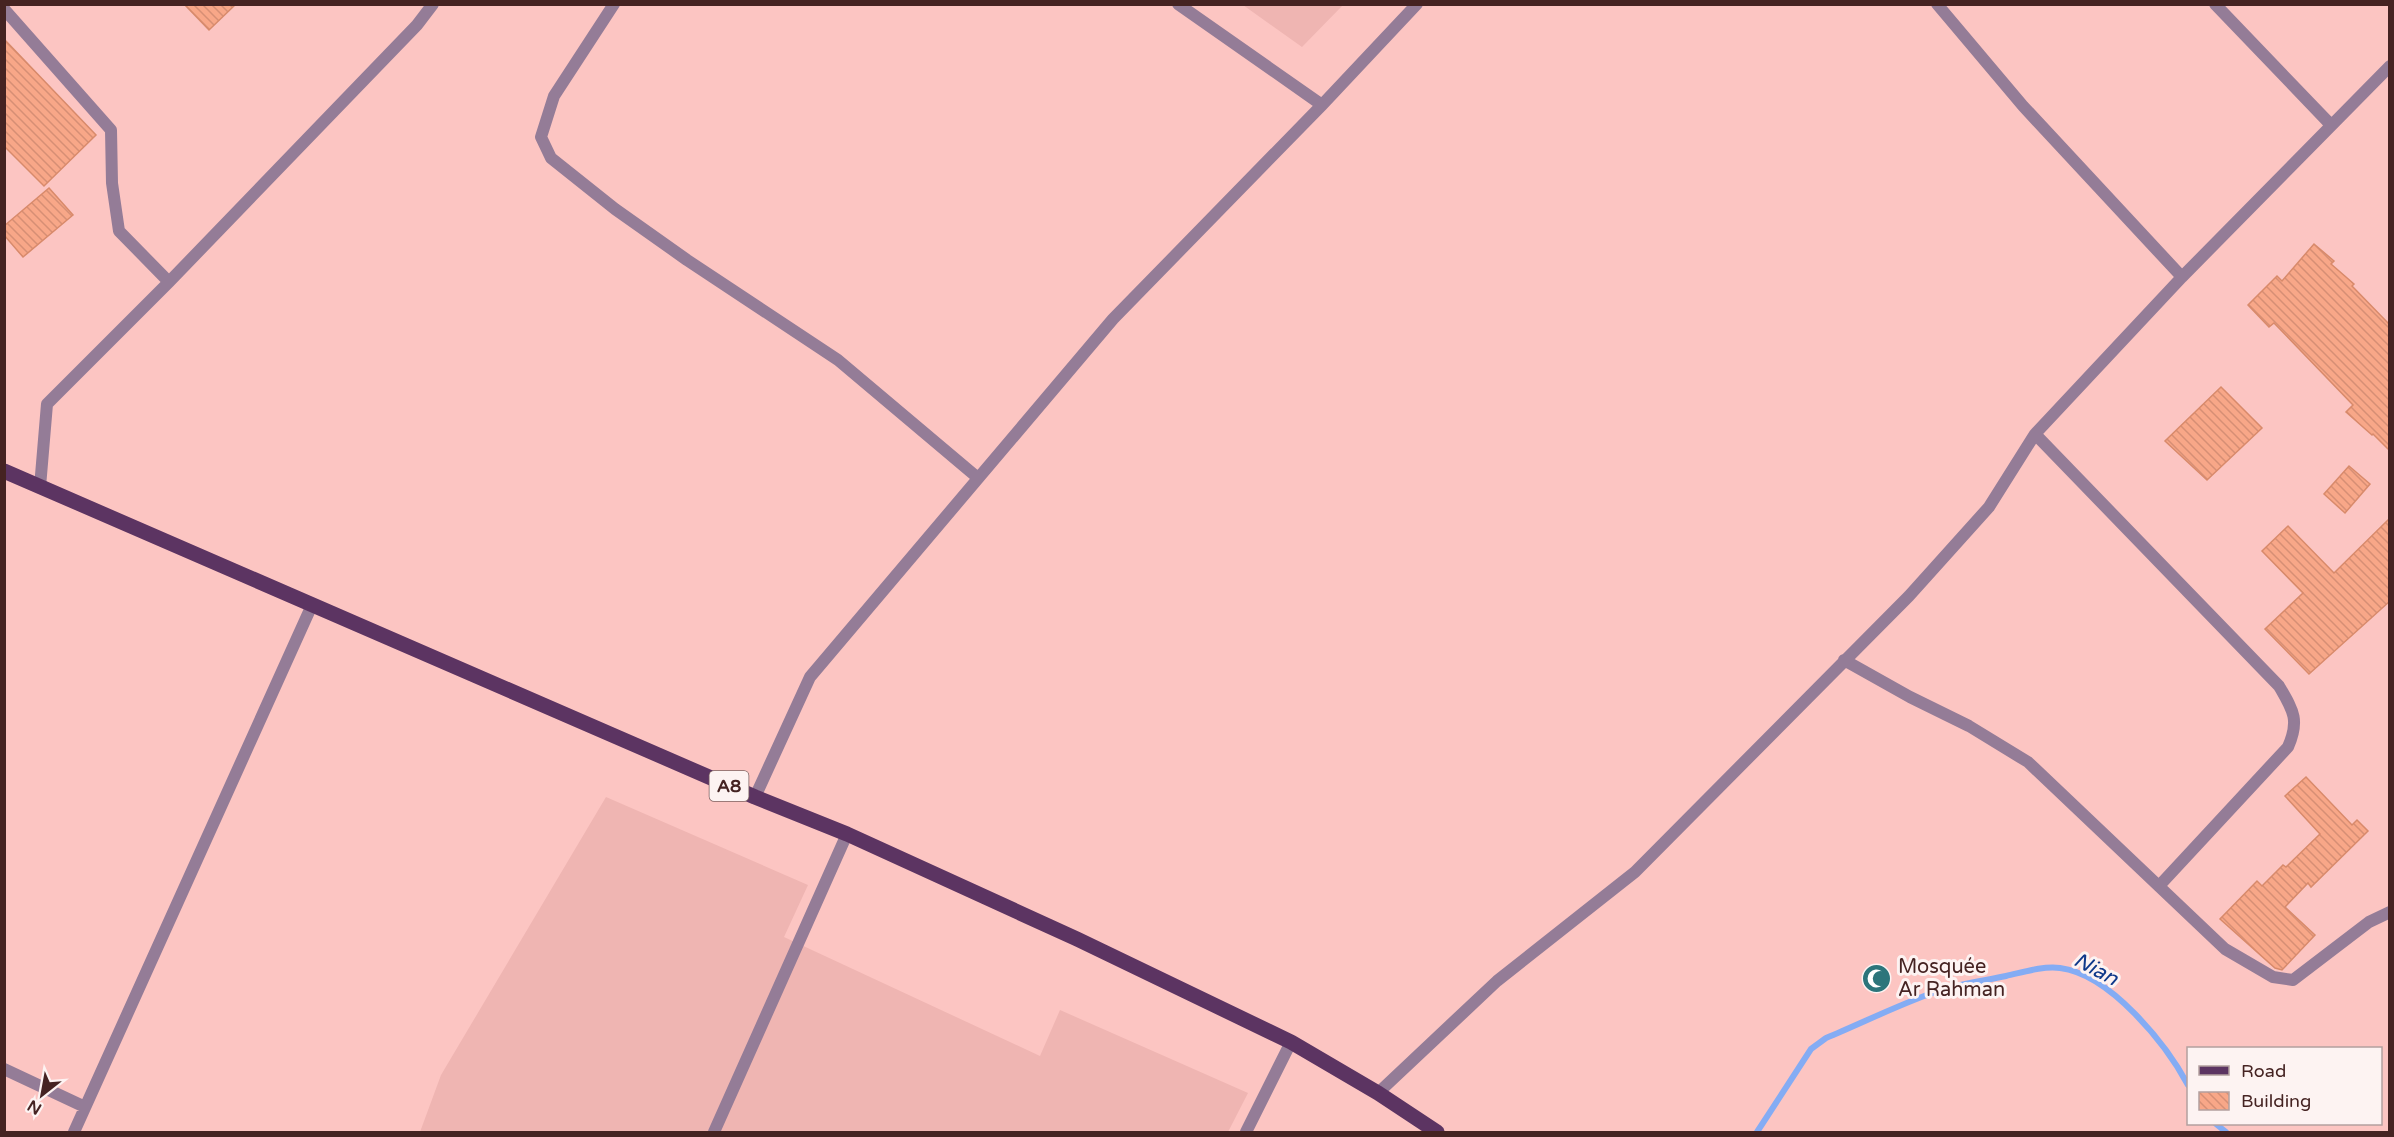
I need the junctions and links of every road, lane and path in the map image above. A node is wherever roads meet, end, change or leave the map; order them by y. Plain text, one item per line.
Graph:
1 (434, 4) edge
2 (614, 4) edge
3 (1178, 4) edge
4 (1417, 4) edge
5 (1937, 4) edge
6 (2216, 4) edge
7 (4, 9) edge
8 (2390, 66) edge
9 (1322, 105) junction
10 (2331, 124) junction
11 (2182, 277) junction
12 (169, 282) junction
13 (2035, 434) junction
14 (4, 471) edge
15 (978, 478) junction
16 (40, 487) junction
17 (312, 605) junction
18 (1845, 660) junction
19 (755, 797) junction
20 (847, 834) junction
21 (2158, 886) junction
22 (2390, 912) edge
23 (1291, 1042) junction
24 (4, 1069) edge
25 (1378, 1093) junction
26 (86, 1107) junction
27 (74, 1132) edge
28 (714, 1132) edge
29 (1246, 1132) edge
30 (1437, 1132) edge

1 - 12 street
2 - 15 street
3 - 9 street
4 - 9 street
5 - 11 street
6 - 10 street
7 - 12 street
8 - 10 street
9 - 15 street
10 - 11 street
11 - 13 street
12 - 16 street
13 - 18 street
13 - 21 street
14 - 16 main road, A8
15 - 19 street
16 - 17 main road, A8
17 - 19 main road, A8
17 - 26 street
18 - 21 street
18 - 25 street
19 - 20 main road, A8
20 - 23 main road, A8
20 - 28 street
21 - 22 street
23 - 25 main road, A8
23 - 29 street
24 - 26 street
25 - 30 main road, A8
26 - 27 street

